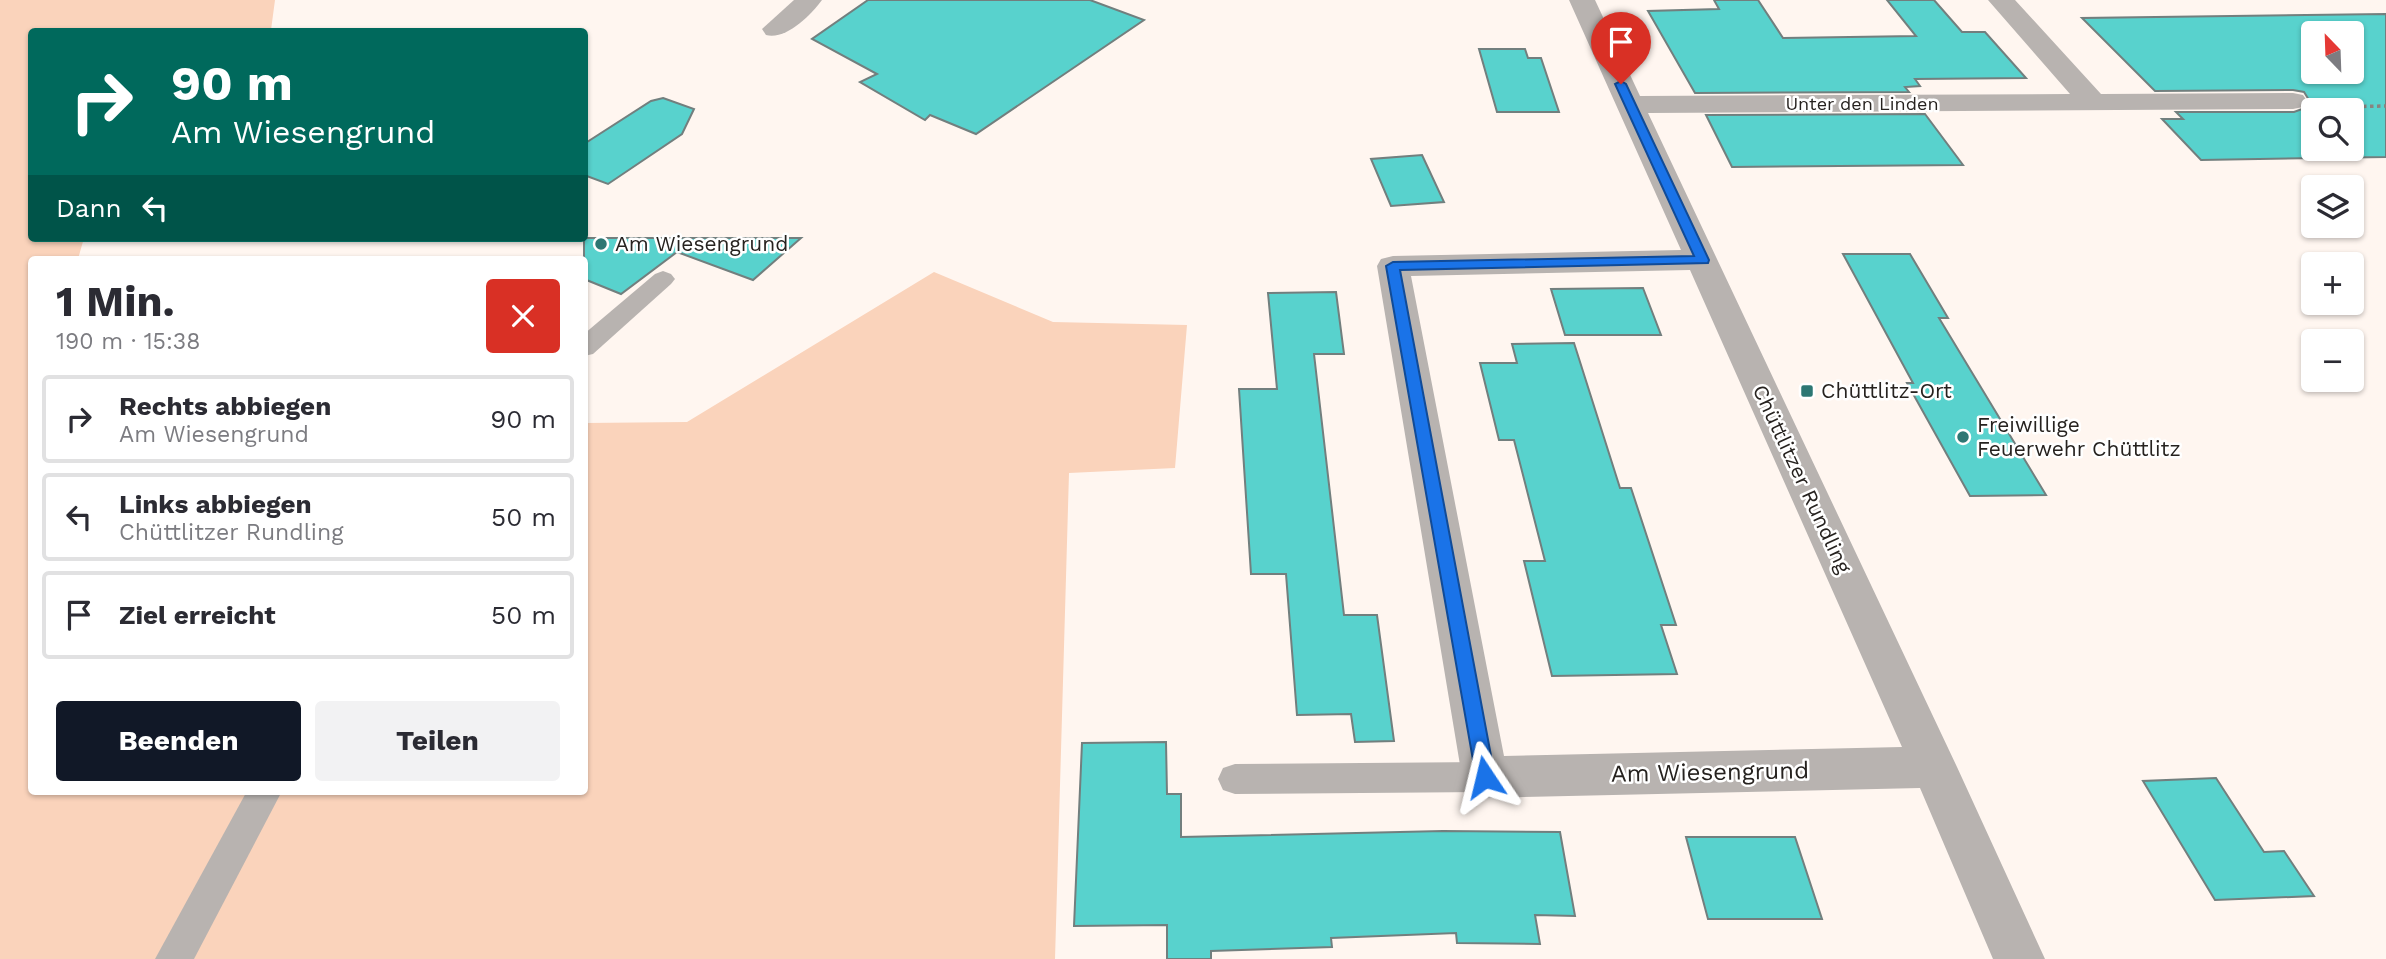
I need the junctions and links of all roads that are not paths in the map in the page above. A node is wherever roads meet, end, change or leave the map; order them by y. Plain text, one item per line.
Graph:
1 (809, 0) edge
2 (1583, 0) edge
3 (2001, 0) edge
4 (775, 29) dead end
5 (2293, 101) road end
6 (2093, 102) junction
7 (1630, 105) junction
8 (1703, 260) junction
9 (663, 279) dead end
10 (588, 345) edge
11 (1934, 767) junction
12 (1485, 777) junction
13 (1235, 779) dead end
14 (263, 795) edge
15 (174, 959) edge
16 (2019, 959) edge

1 - 4 street
2 - 7 street, Chüttlitzer Rundling
3 - 6 street
5 - 6 street, Unter den Linden
6 - 7 street, Unter den Linden
7 - 8 street, Chüttlitzer Rundling
8 - 11 street, Chüttlitzer Rundling
8 - 12 street
9 - 10 lane
11 - 12 street, Am Wiesengrund
11 - 16 street, Chüttlitzer Rundling
12 - 13 lane, Am Wiesengrund
14 - 15 lane

